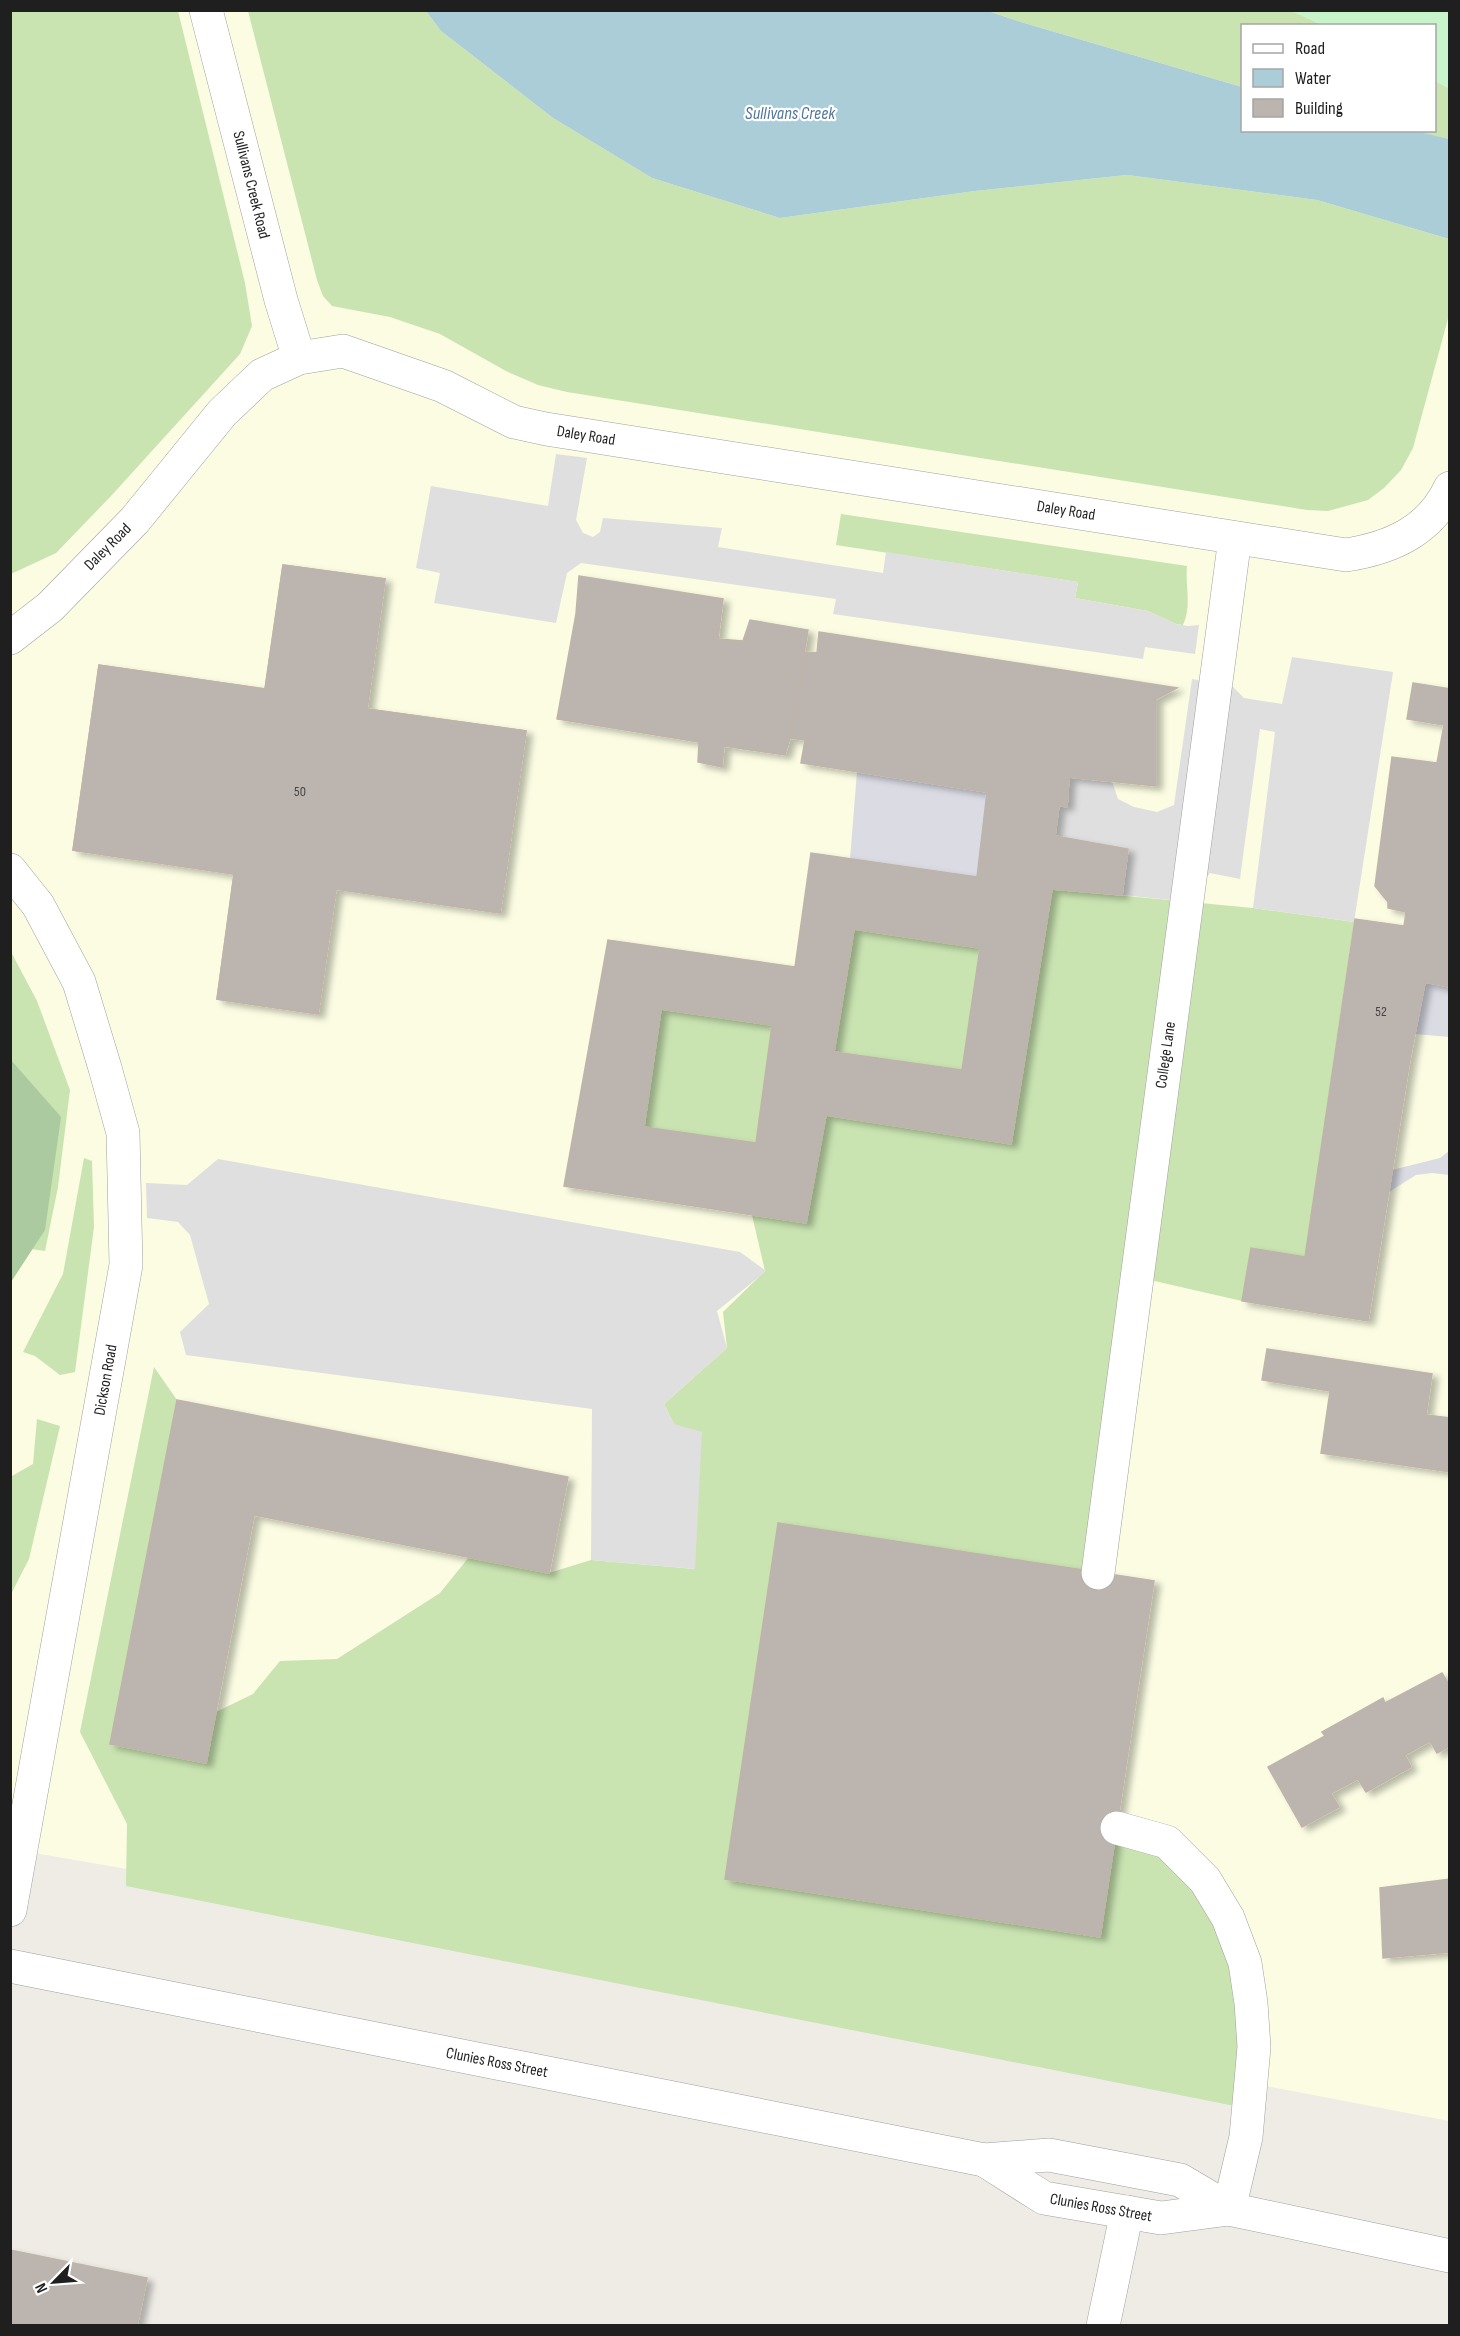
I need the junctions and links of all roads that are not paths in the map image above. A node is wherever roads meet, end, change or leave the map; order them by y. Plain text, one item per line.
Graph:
1 (206, 10) edge
2 (299, 358) junction
3 (1449, 488) edge
4 (1441, 526) edge
5 (1235, 538) junction
6 (10, 638) edge
7 (10, 870) edge
8 (1098, 1572) dead end
9 (1117, 1827) dead end
10 (10, 1910) edge
11 (10, 1966) edge
12 (984, 2160) junction
13 (1228, 2209) junction
14 (1127, 2212) junction
15 (1449, 2256) edge
16 (1103, 2325) edge

1 - 2 street, Sullivans Creek Road
2 - 5 street, Daley Road
2 - 6 street, Daley Road
3 - 4 street
4 - 5 street, Daley Road
5 - 8 street, College Lane
7 - 10 street, Dickson Road
9 - 13 street
11 - 12 street, Clunies Ross Street
12 - 13 street, Clunies Ross Street
12 - 14 street, Clunies Ross Street
13 - 14 street, Clunies Ross Street
13 - 15 street, Clunies Ross Street
14 - 16 street

